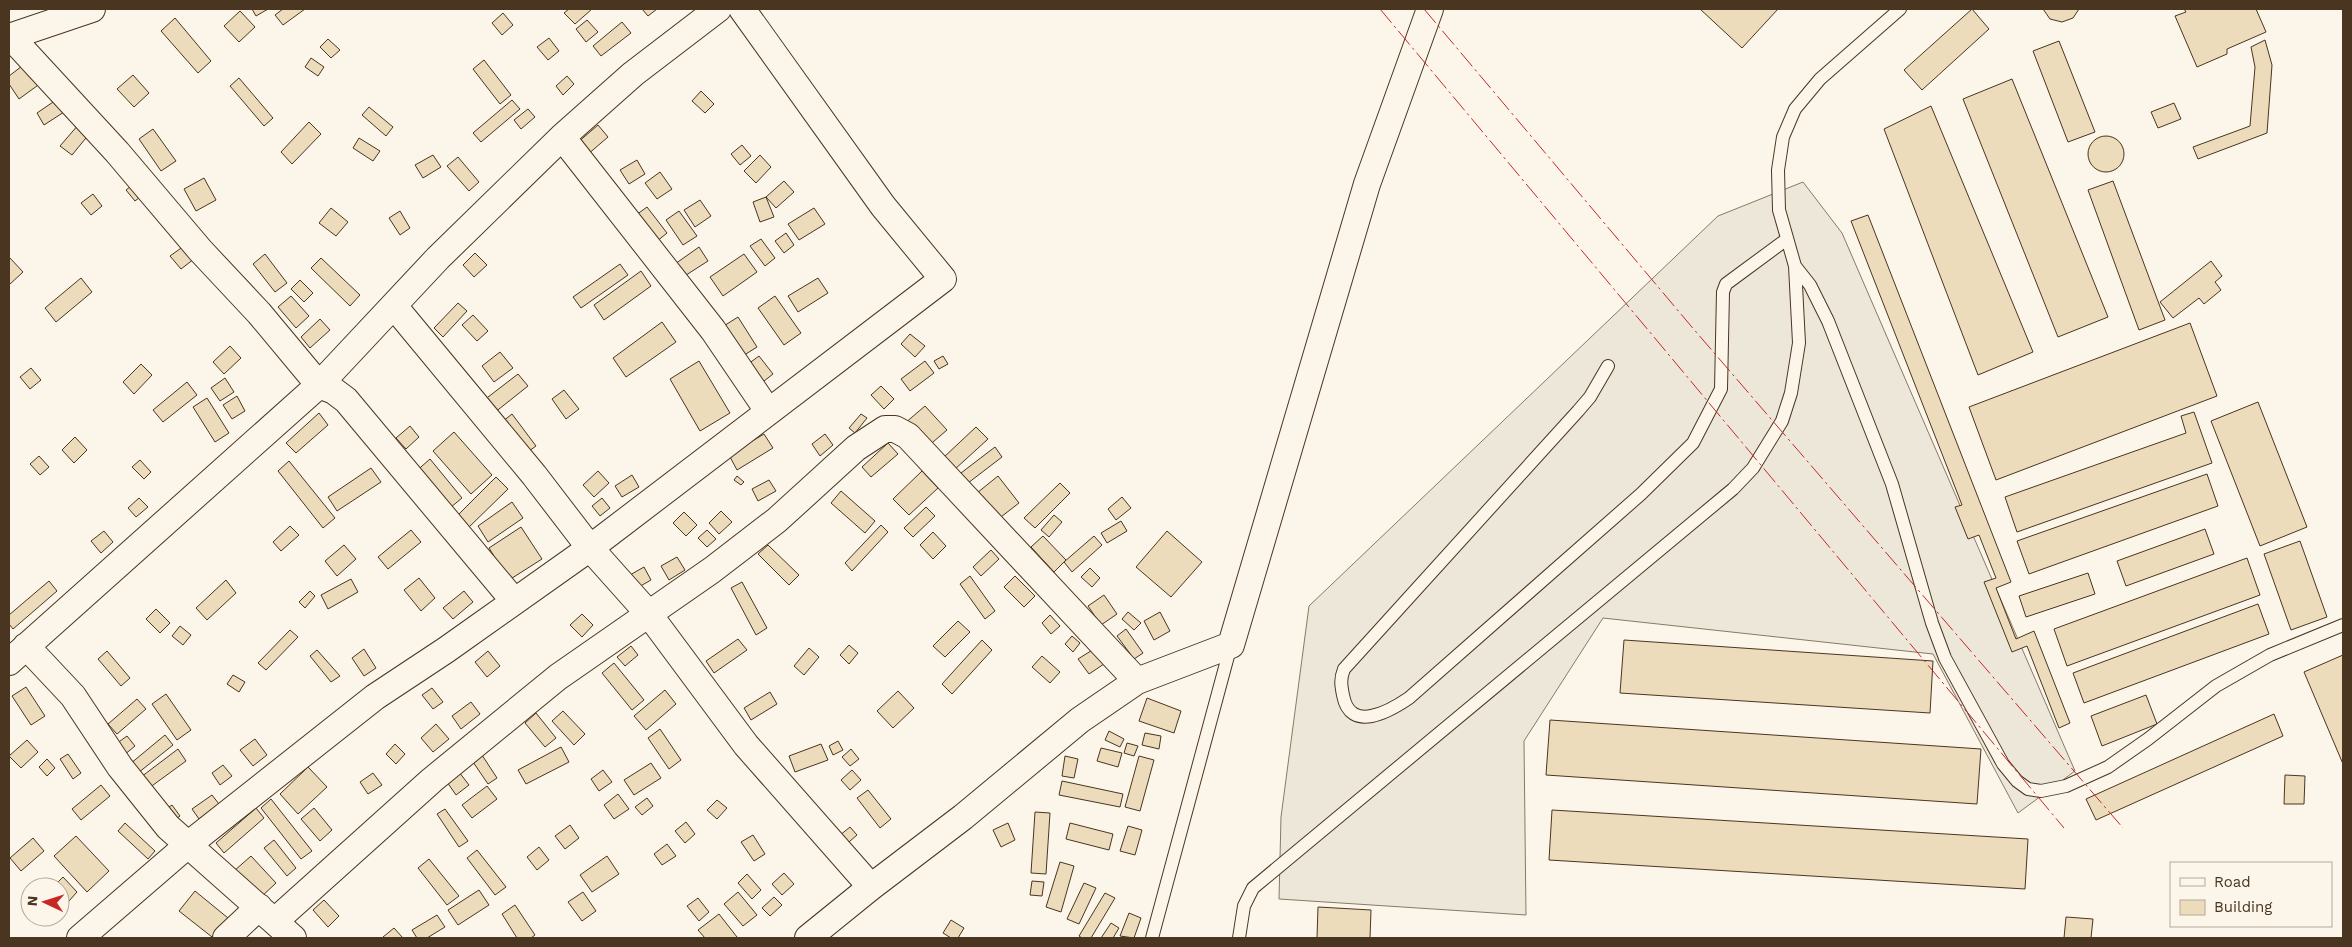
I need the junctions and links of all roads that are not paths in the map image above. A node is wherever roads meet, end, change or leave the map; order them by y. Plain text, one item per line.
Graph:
1 (92, 9) edge
2 (718, 9) edge
3 (742, 9) edge
4 (1430, 9) edge
5 (1900, 9) edge
6 (9, 36) edge
7 (562, 137) junction
8 (1787, 239) junction
9 (1795, 266) junction
10 (394, 306) junction
11 (1608, 366) dead end
12 (319, 385) junction
13 (768, 411) junction
14 (590, 548) junction
15 (514, 601) junction
16 (648, 613) junction
17 (2343, 626) edge
18 (1231, 645) junction
19 (18, 654) edge
20 (1136, 681) junction
21 (189, 844) junction
22 (871, 887) junction
23 (276, 922) edge
24 (80, 938) edge
25 (226, 938) edge
26 (808, 938) edge
27 (1152, 938) edge
28 (1239, 938) edge

1 - 6 street
2 - 7 street
3 - 13 street
4 - 18 street
5 - 8 lane
6 - 12 street
7 - 10 street
7 - 13 street
8 - 9 lane
8 - 11 lane
9 - 17 lane
9 - 28 lane
10 - 12 street
10 - 14 street
12 - 15 street
12 - 19 street
13 - 14 street
14 - 15 street
14 - 16 street
15 - 21 street
16 - 20 street
16 - 22 street
16 - 23 street
18 - 20 street
18 - 27 lane
19 - 21 street
20 - 22 street
21 - 23 street
21 - 24 street
22 - 26 street
23 - 25 street

